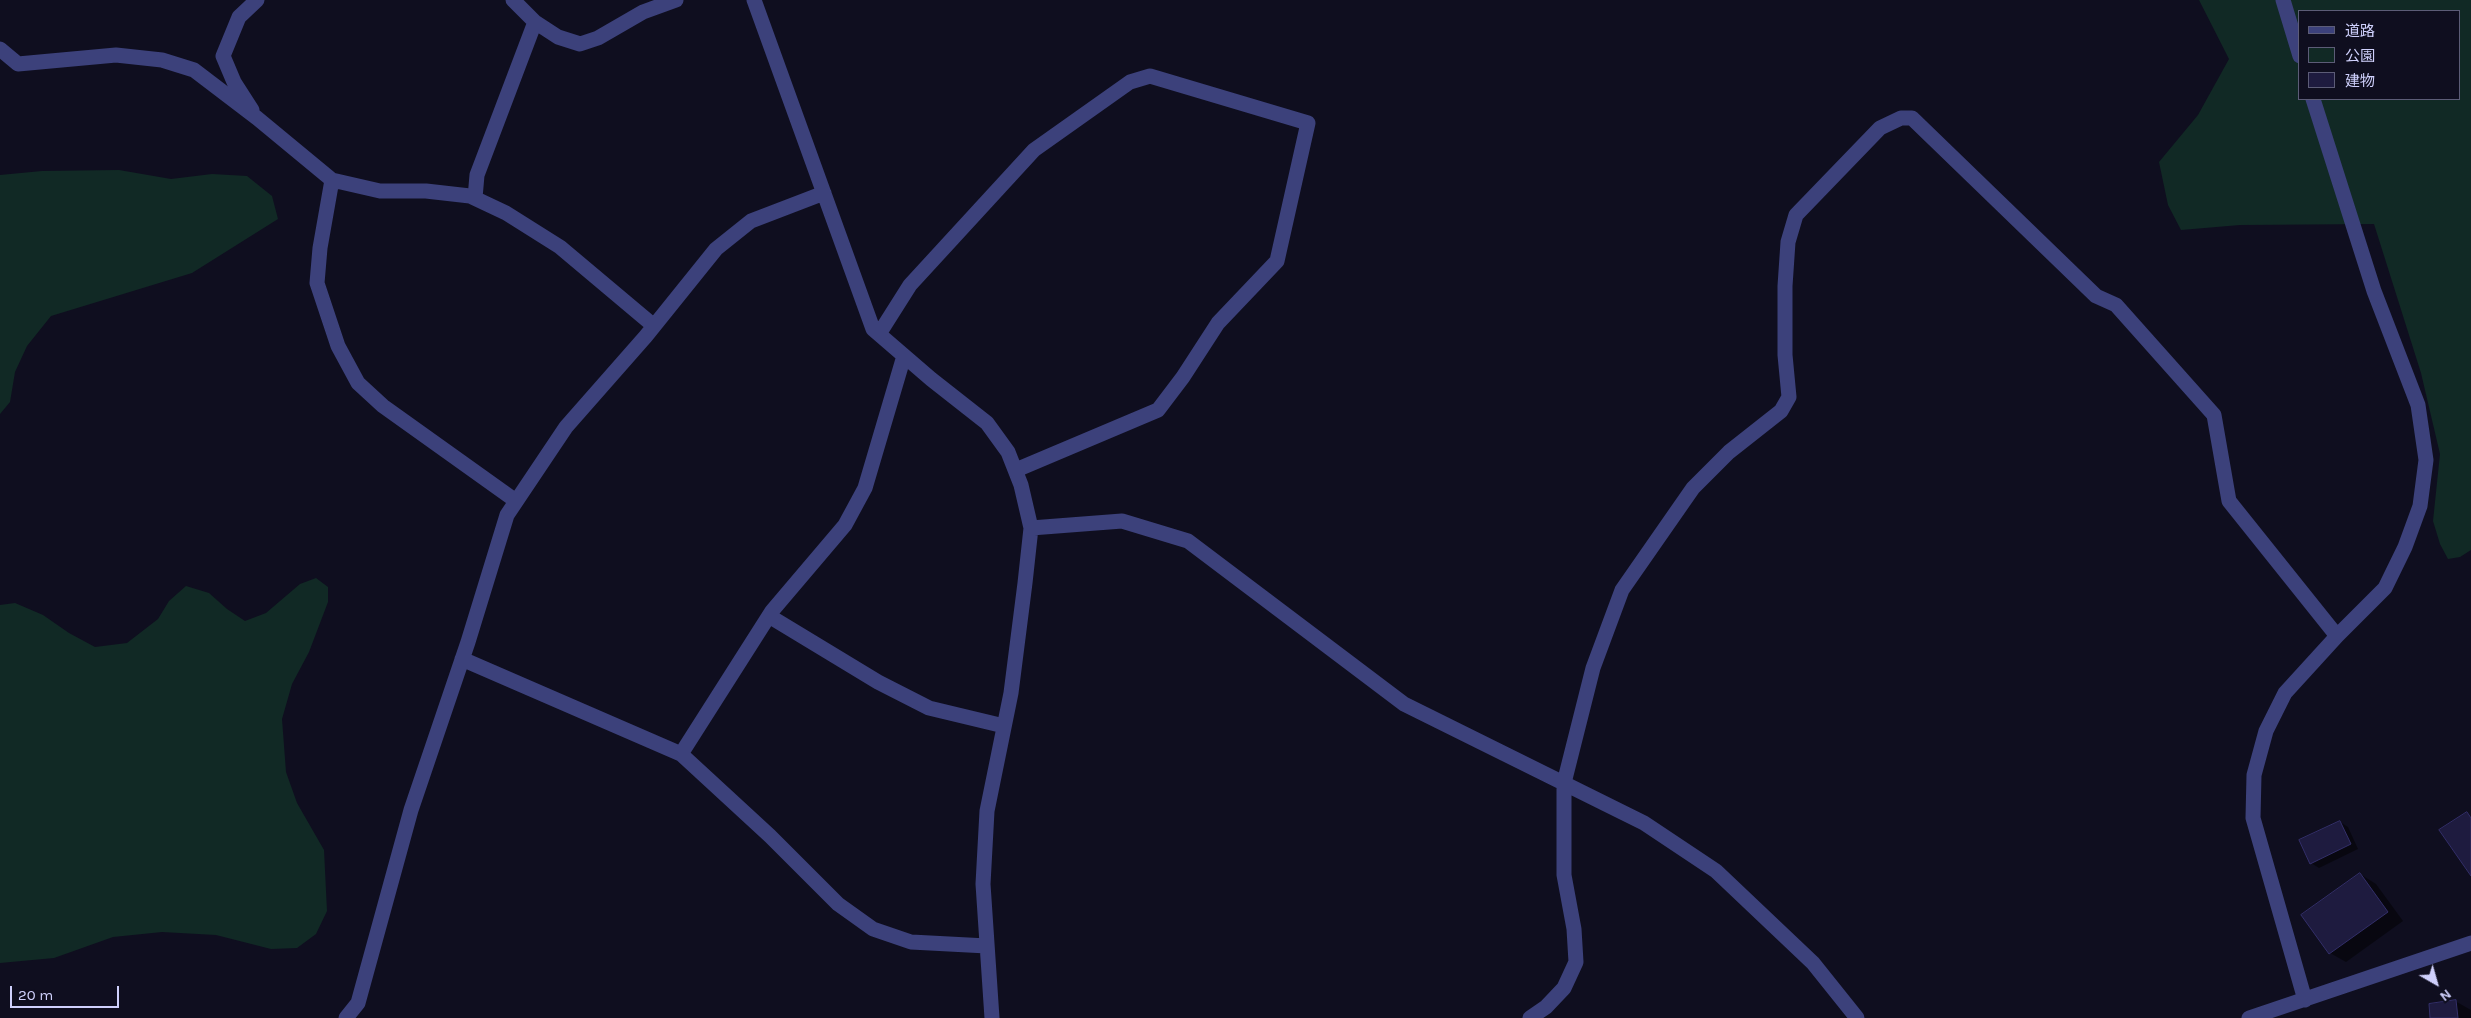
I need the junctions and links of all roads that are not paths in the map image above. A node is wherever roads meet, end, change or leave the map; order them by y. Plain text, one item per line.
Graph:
1 (257, 0) edge
2 (513, 0) edge
3 (676, 0) edge
4 (754, 0) edge
5 (2283, 0) edge
6 (535, 22) junction
7 (0, 49) edge
8 (2298, 49) edge
9 (2313, 100) edge
10 (257, 118) junction
11 (332, 180) junction
12 (824, 193) junction
13 (474, 198) junction
14 (654, 326) junction
15 (879, 334) junction
16 (904, 356) junction
17 (1016, 470) junction
18 (516, 501) junction
19 (1031, 528) junction
20 (769, 616) junction
21 (2336, 636) junction
22 (462, 659) junction
23 (1004, 726) junction
24 (681, 754) junction
25 (1564, 783) junction
26 (2471, 943) edge
27 (987, 946) junction
28 (2305, 1000) junction
29 (346, 1018) edge
30 (992, 1018) edge
31 (1530, 1018) edge
32 (1856, 1018) edge
33 (2249, 1018) edge

1 - 10 street
2 - 6 street
3 - 6 street
4 - 12 street
5 - 8 street
6 - 13 street
7 - 10 street
9 - 21 street
10 - 11 street
11 - 13 street
11 - 18 street
12 - 14 street
12 - 15 street
13 - 14 street
14 - 18 street
15 - 16 street
15 - 17 street
16 - 17 street
16 - 20 street
17 - 19 street
18 - 22 street
19 - 23 street
19 - 25 street
20 - 23 street
20 - 24 street
21 - 25 street
21 - 28 street
22 - 24 street
22 - 29 street
23 - 27 street
24 - 27 street
25 - 31 street
25 - 32 street
26 - 28 street
27 - 30 street
28 - 33 street

